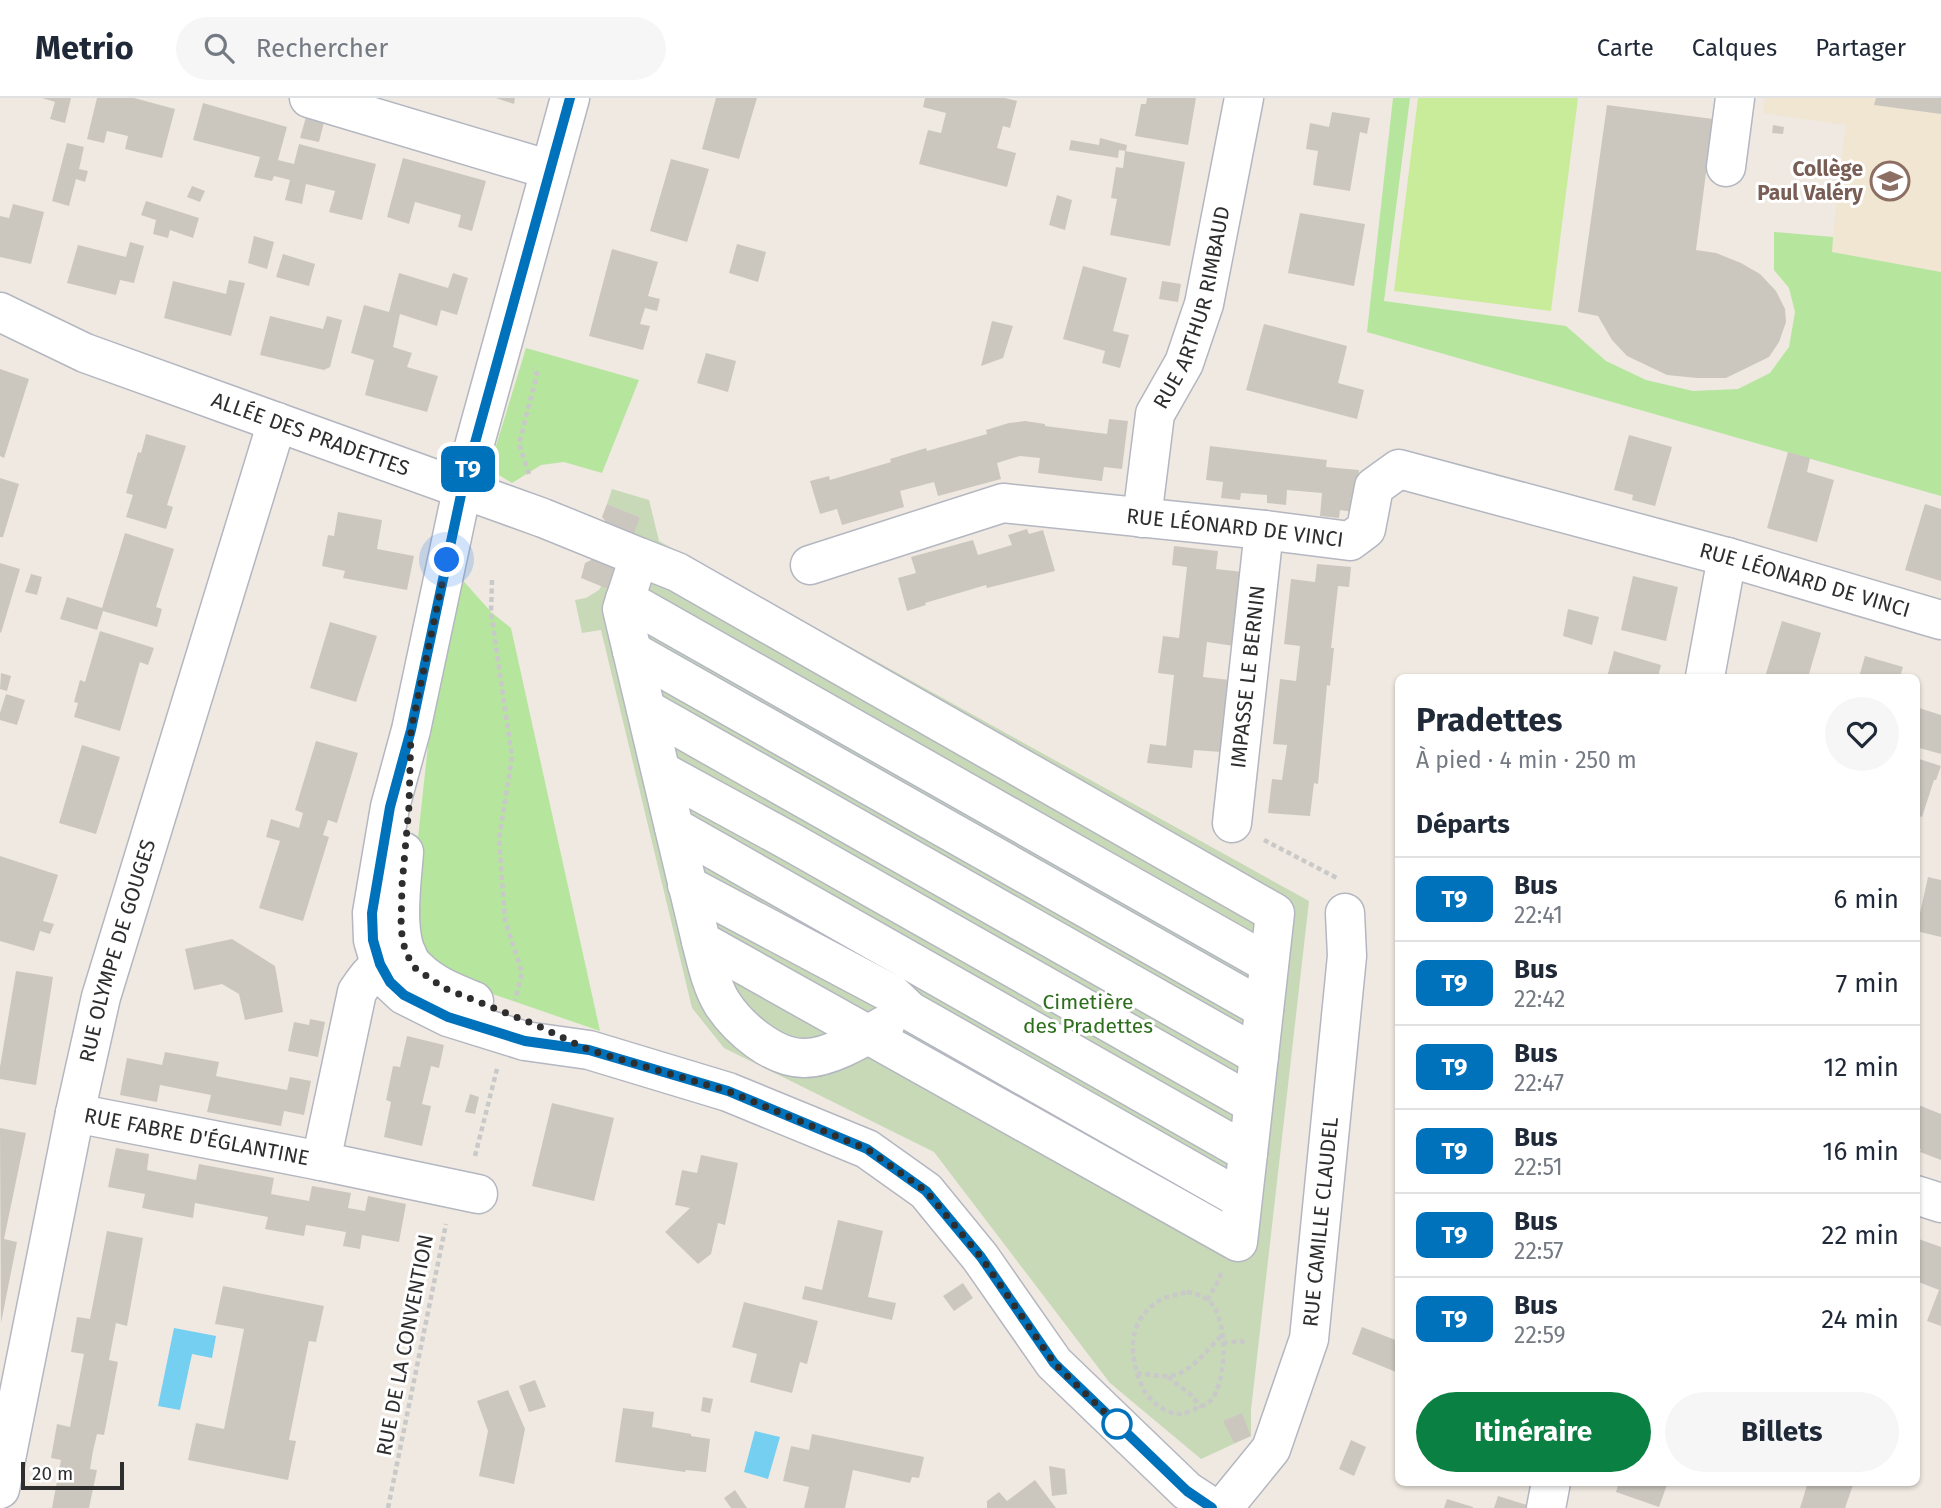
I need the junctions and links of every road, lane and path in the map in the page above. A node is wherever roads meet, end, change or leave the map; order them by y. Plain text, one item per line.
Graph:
1 (309, 98) edge
2 (570, 98) edge
3 (1244, 98) edge
4 (1735, 98) edge
5 (1726, 167) dead end
6 (550, 170) junction
7 (0, 312) edge
8 (507, 326) junction
9 (277, 422) junction
10 (462, 490) junction
11 (543, 518) junction
12 (1142, 518) junction
13 (1264, 530) junction
14 (639, 557) junction
15 (1727, 557) junction
16 (810, 565) dead end
17 (492, 580) dead end
18 (625, 600) junction
19 (1941, 620) edge
20 (632, 651) junction
21 (1706, 674) edge
22 (879, 688) junction
23 (646, 709) junction
24 (855, 730) junction
25 (835, 765) junction
26 (1019, 767) junction
27 (661, 771) junction
28 (1063, 793) junction
29 (813, 804) junction
30 (995, 810) junction
31 (1232, 823) joint
32 (674, 827) junction
33 (1040, 835) junction
34 (791, 842) junction
35 (975, 845) junction
36 (1019, 870) junction
37 (769, 881) junction
38 (953, 883) junction
39 (688, 885) junction
40 (1231, 888) junction
41 (998, 909) junction
42 (1345, 913) joint
43 (931, 922) junction
44 (1208, 930) junction
45 (701, 941) junction
46 (976, 947) junction
47 (393, 959) junction
48 (1269, 964) junction
49 (1188, 966) junction
50 (954, 986) junction
51 (904, 988) junction
52 (1166, 1004) junction
53 (1264, 1009) junction
54 (508, 1025) junction
55 (868, 1035) junction
56 (1144, 1042) junction
57 (1259, 1056) junction
58 (1122, 1082) junction
59 (1253, 1104) junction
60 (75, 1113) junction
61 (1101, 1119) junction
62 (1248, 1153) junction
63 (1081, 1154) junction
64 (321, 1161) junction
65 (466, 1191) junction
66 (1920, 1196) edge
67 (1241, 1199) junction
68 (1941, 1203) edge
69 (1223, 1334) junction
70 (1223, 1343) junction
71 (1247, 1343) dead end
72 (1137, 1373) junction
73 (1167, 1376) junction
74 (1201, 1407) junction
75 (1550, 1486) edge
76 (0, 1489) edge
77 (1190, 1502) edge
78 (388, 1508) edge
79 (1223, 1508) edge
80 (1546, 1508) edge

1 - 6 street
2 - 6 street
3 - 12 street, RUE ARTHUR RIMBAUD
4 - 5 street
6 - 8 street
7 - 9 street, ALLÉE DES PRADETTES
8 - 10 street
8 - 11 path
9 - 10 street, ALLÉE DES PRADETTES
9 - 60 street, RUE OLYMPE DE GOUGES
10 - 11 street, ALLÉE DES PRADETTES
10 - 47 street
11 - 14 street, ALLÉE DES PRADETTES
12 - 13 street, RUE LÉONARD DE VINCI
12 - 16 street, RUE LÉONARD DE VINCI
13 - 15 street, RUE LÉONARD DE VINCI
13 - 31 street, IMPASSE LE BERNIN
14 - 18 street
14 - 22 street, ALLÉE DES PRADETTES
15 - 19 street, RUE LÉONARD DE VINCI
15 - 21 street
17 - 54 path, RUE DE LA CONVENTION
18 - 20 street
18 - 24 street
20 - 23 street
20 - 25 street
22 - 24 street
22 - 26 street, ALLÉE DES PRADETTES
23 - 27 street
23 - 29 street
24 - 25 street
24 - 30 street
25 - 29 street
25 - 35 street
26 - 28 street, ALLÉE DES PRADETTES
26 - 30 street
27 - 32 street
27 - 34 street
28 - 33 street
28 - 40 street, ALLÉE DES PRADETTES
29 - 34 street
29 - 38 street
30 - 33 street
30 - 35 street
31 - 42 path
32 - 37 street
32 - 39 street
33 - 36 street
33 - 44 street
34 - 37 street
34 - 43 street
35 - 36 street
35 - 38 street
36 - 41 street
36 - 49 street
37 - 51 street
38 - 41 street
38 - 43 street
39 - 45 street
39 - 51 street
40 - 44 street
40 - 48 street, ALLÉE DES PRADETTES
41 - 46 street
41 - 52 street
42 - 79 street, RUE CAMILLE CLAUDEL
43 - 46 street
43 - 51 street
44 - 48 street
44 - 49 street
45 - 55 street
45 - 55 street
46 - 50 street
46 - 56 street
47 - 54 street
47 - 64 street, RUE FABRE D'ÉGLANTINE
48 - 53 street
49 - 52 street
49 - 53 street
50 - 51 street
50 - 58 street
51 - 55 street
51 - 61 street
52 - 56 street
52 - 57 street
53 - 57 street
54 - 65 path, RUE DE LA CONVENTION
54 - 77 street
55 - 63 street
56 - 58 street
56 - 59 street
57 - 59 street
58 - 61 street
58 - 62 street
59 - 62 street
60 - 64 street, RUE FABRE D'ÉGLANTINE
60 - 76 street, RUE OLYMPE DE GOUGES
61 - 63 street
61 - 67 street
62 - 67 street
63 - 67 street
64 - 65 street, RUE FABRE D'ÉGLANTINE
65 - 78 path, RUE DE LA CONVENTION
66 - 68 street
69 - 70 path
69 - 72 path
69 - 73 path
70 - 71 path
70 - 74 path
72 - 73 path
72 - 74 path
73 - 74 path
75 - 80 street

